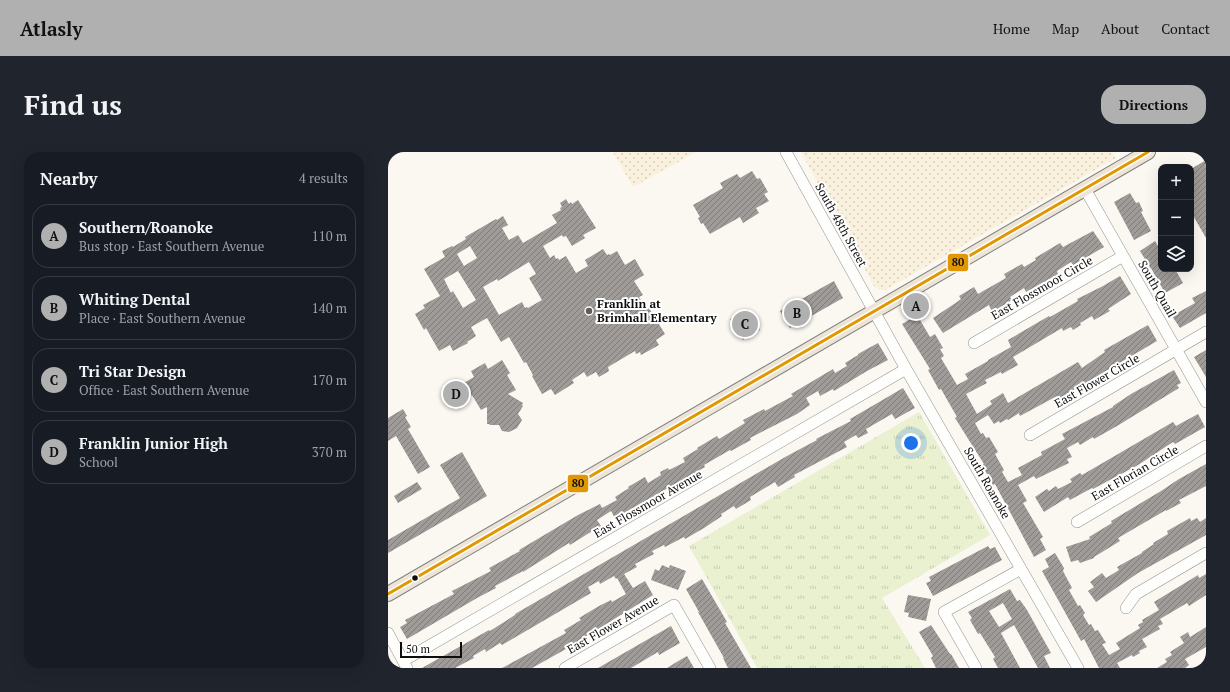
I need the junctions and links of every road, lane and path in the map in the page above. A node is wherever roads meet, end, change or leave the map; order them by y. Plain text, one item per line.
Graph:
1 (786, 152) edge
2 (1148, 152) edge
3 (1085, 189) junction
4 (1123, 256) junction
5 (874, 312) junction
6 (1206, 332) edge
7 (974, 343) dead end
8 (1176, 349) junction
9 (906, 369) junction
10 (1206, 402) edge
11 (1030, 435) dead end
12 (1206, 446) edge
13 (1077, 522) dead end
14 (1206, 553) edge
15 (1022, 569) junction
16 (388, 594) edge
17 (1126, 608) dead end
18 (388, 633) edge
19 (405, 664) edge
20 (565, 668) edge
21 (710, 668) edge
22 (976, 668) edge
23 (1078, 668) edge

1 - 5 street, South 48th Street
2 - 3 main road
3 - 4 street, South Quail
3 - 5 main road
4 - 7 street, East Flossmoor Circle
4 - 8 street, South Quail
5 - 9 street, South Roanoke
5 - 16 main road
6 - 8 street
8 - 10 street, South Quail
8 - 11 street, East Flower Circle
9 - 15 street, South Roanoke
9 - 19 street, East Flossmoor Avenue
12 - 13 street, East Florian Circle
14 - 17 street
15 - 22 street
15 - 23 street, South Roanoke
18 - 19 street
20 - 21 street, East Flower Avenue

